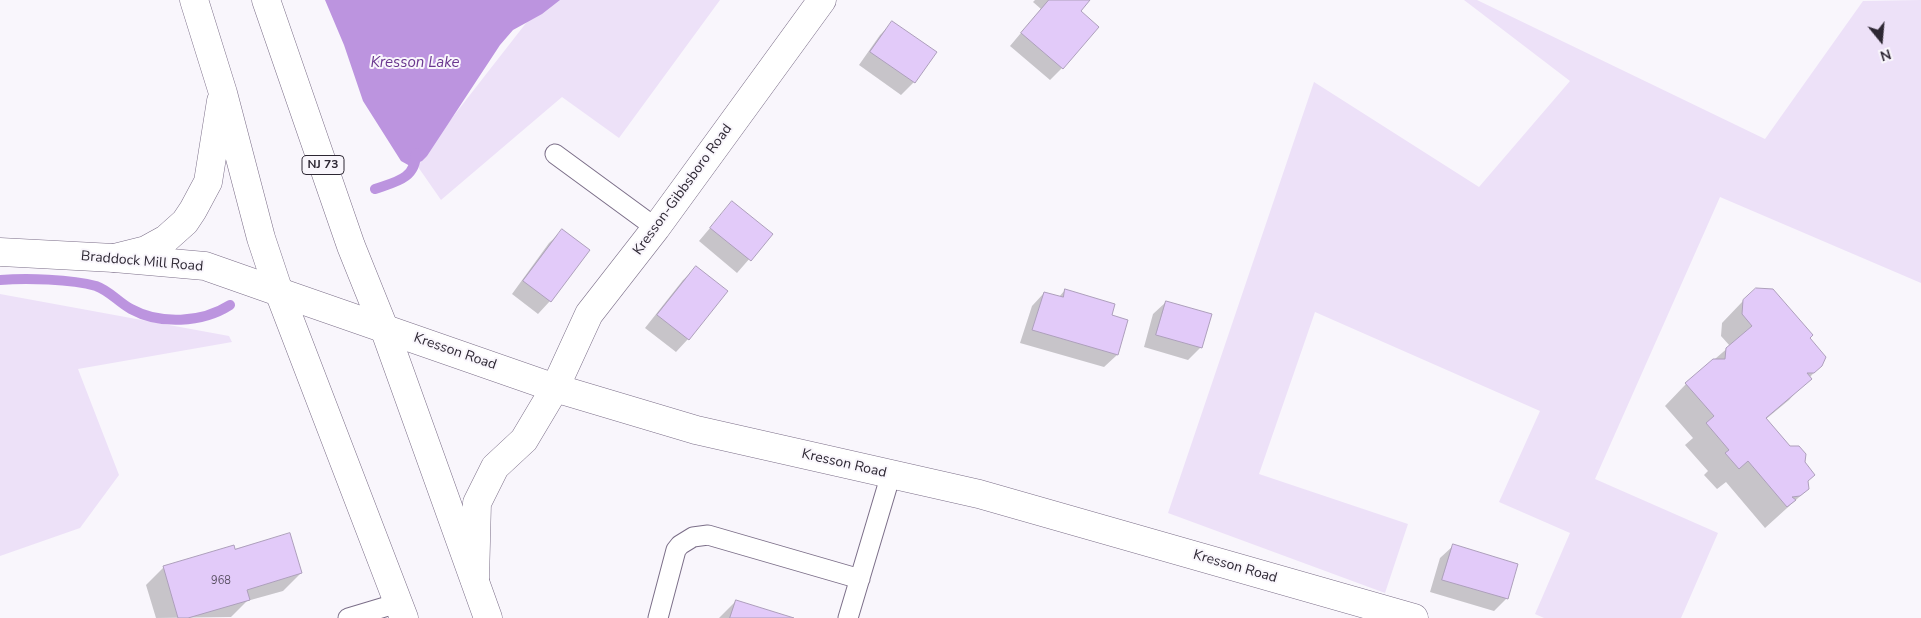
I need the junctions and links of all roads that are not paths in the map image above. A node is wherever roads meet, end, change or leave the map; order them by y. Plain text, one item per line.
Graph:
1 (194, 0) edge
2 (266, 0) edge
3 (822, 0) edge
4 (223, 93) junction
5 (555, 154) dead end
6 (656, 228) junction
7 (0, 252) edge
8 (114, 258) junction
9 (279, 292) junction
10 (384, 328) junction
11 (556, 388) junction
12 (891, 474) junction
13 (860, 579) junction
14 (474, 583) junction
15 (401, 611) edge
16 (348, 618) edge
17 (488, 618) edge
18 (658, 618) edge
19 (848, 618) edge
20 (1414, 618) edge

1 - 4 main road
2 - 10 main road, NJ 73
3 - 6 main road, Kresson-Gibbsboro Road
4 - 8 main road
4 - 9 main road
5 - 6 lane
6 - 11 main road, Kresson-Gibbsboro Road
7 - 8 main road, Braddock Mill Road
8 - 9 main road, Braddock Mill Road
9 - 10 main road, Kresson Road
9 - 15 main road
10 - 11 main road, Kresson Road
10 - 14 main road, NJ 73
11 - 12 main road, Kresson Road
11 - 14 main road, Kresson-Gibbsboro Road
12 - 13 lane
12 - 20 main road, Kresson Road
13 - 18 lane
13 - 19 lane
14 - 17 main road, NJ 73
15 - 16 lane

